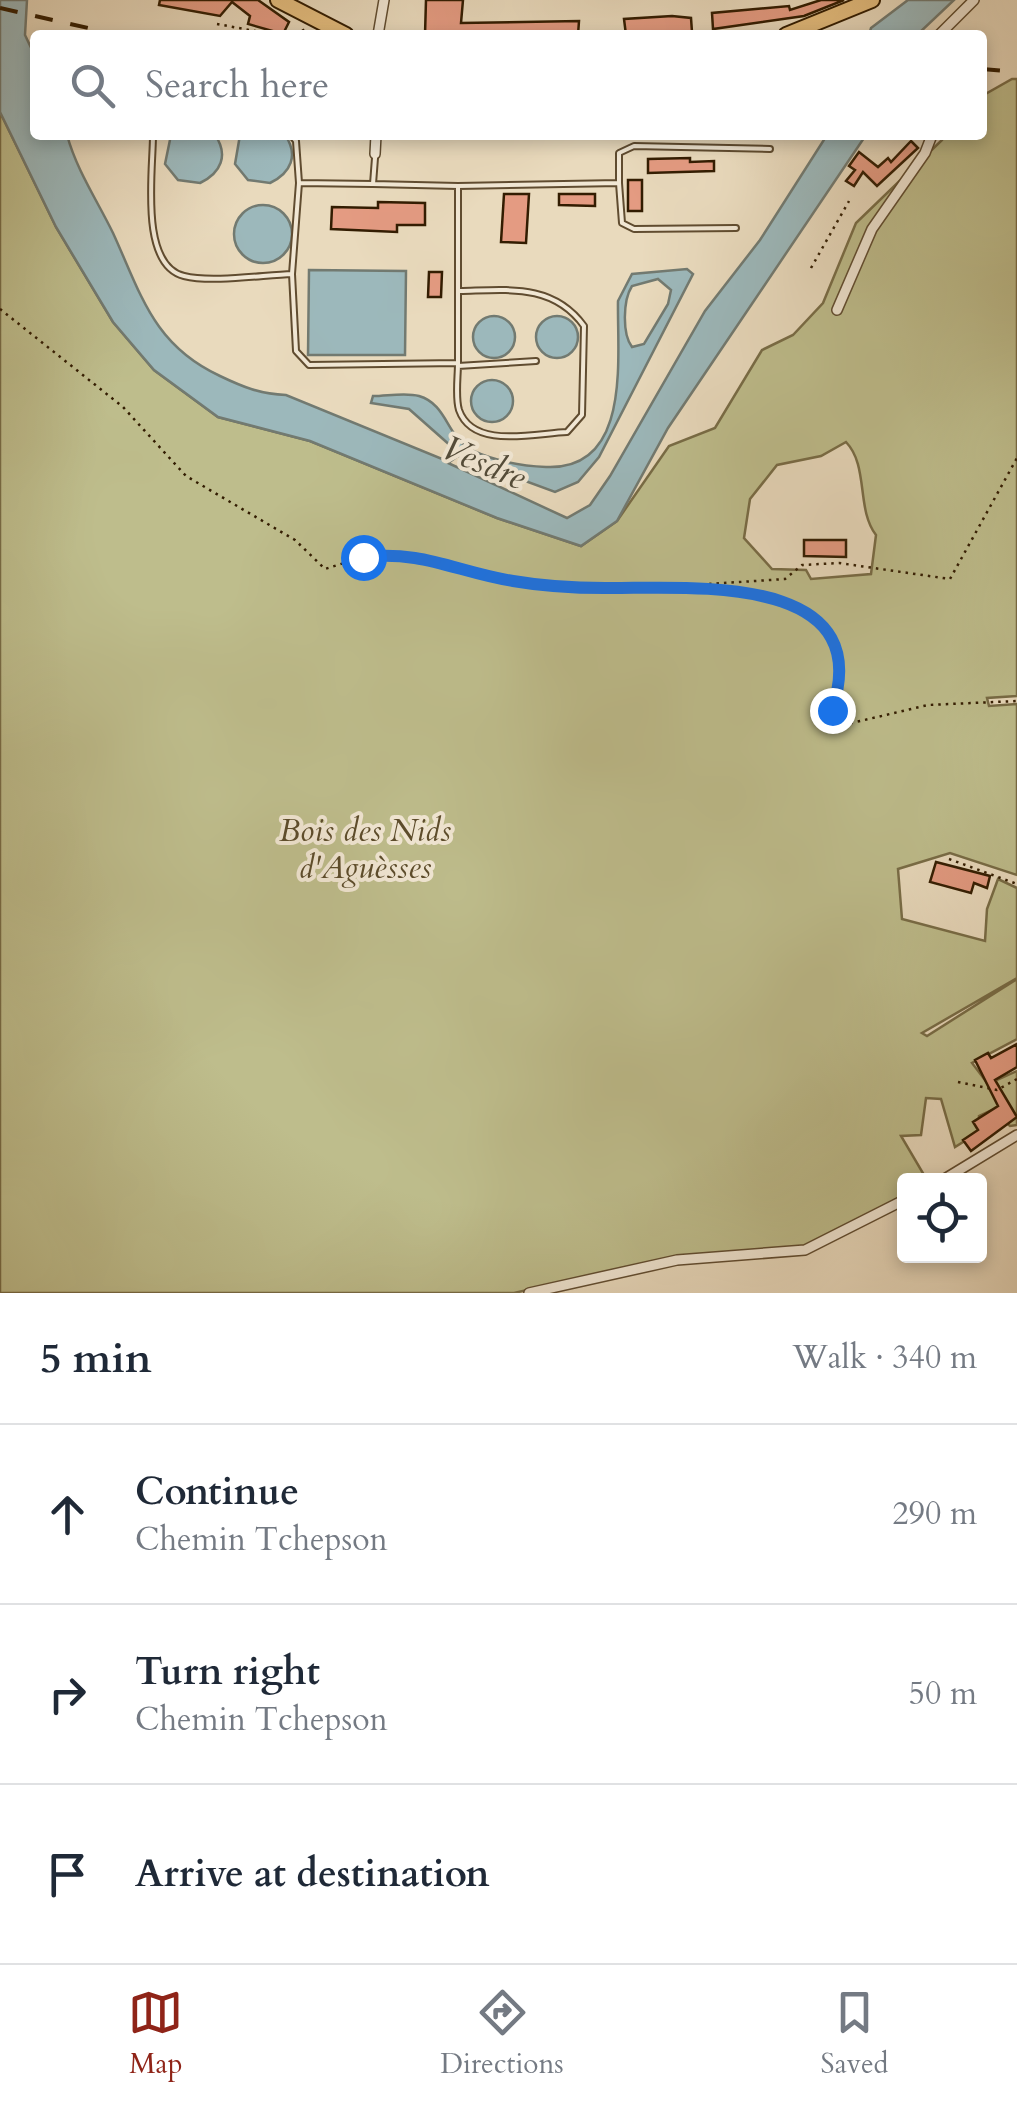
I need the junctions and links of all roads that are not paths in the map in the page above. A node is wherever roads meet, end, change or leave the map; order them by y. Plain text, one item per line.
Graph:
1 (278, 0) edge
2 (384, 0) edge
3 (974, 0) edge
4 (867, 4) edge
5 (336, 30) edge
6 (379, 30) edge
7 (799, 30) edge
8 (943, 30) edge
9 (153, 140) edge
10 (296, 140) edge
11 (376, 140) edge
12 (930, 140) edge
13 (770, 149) dead end
14 (376, 154) joint
15 (619, 182) junction
16 (299, 184) junction
17 (373, 184) junction
18 (458, 186) junction
19 (736, 228) dead end
20 (292, 274) junction
21 (458, 291) junction
22 (837, 310) dead end
23 (536, 361) dead end
24 (458, 364) junction
25 (1017, 1136) edge
26 (955, 1173) edge
27 (897, 1204) edge
28 (528, 1293) edge

1 - 5 main road
2 - 6 street
3 - 8 street
4 - 7 main road
9 - 20 lane
10 - 16 lane
11 - 14 street
12 - 22 street
13 - 15 lane
14 - 17 lane
15 - 18 lane
15 - 19 lane
16 - 17 lane
16 - 20 lane
17 - 18 lane
18 - 21 lane
20 - 24 lane
21 - 24 lane
21 - 24 lane
23 - 24 lane
25 - 26 street
27 - 28 street

